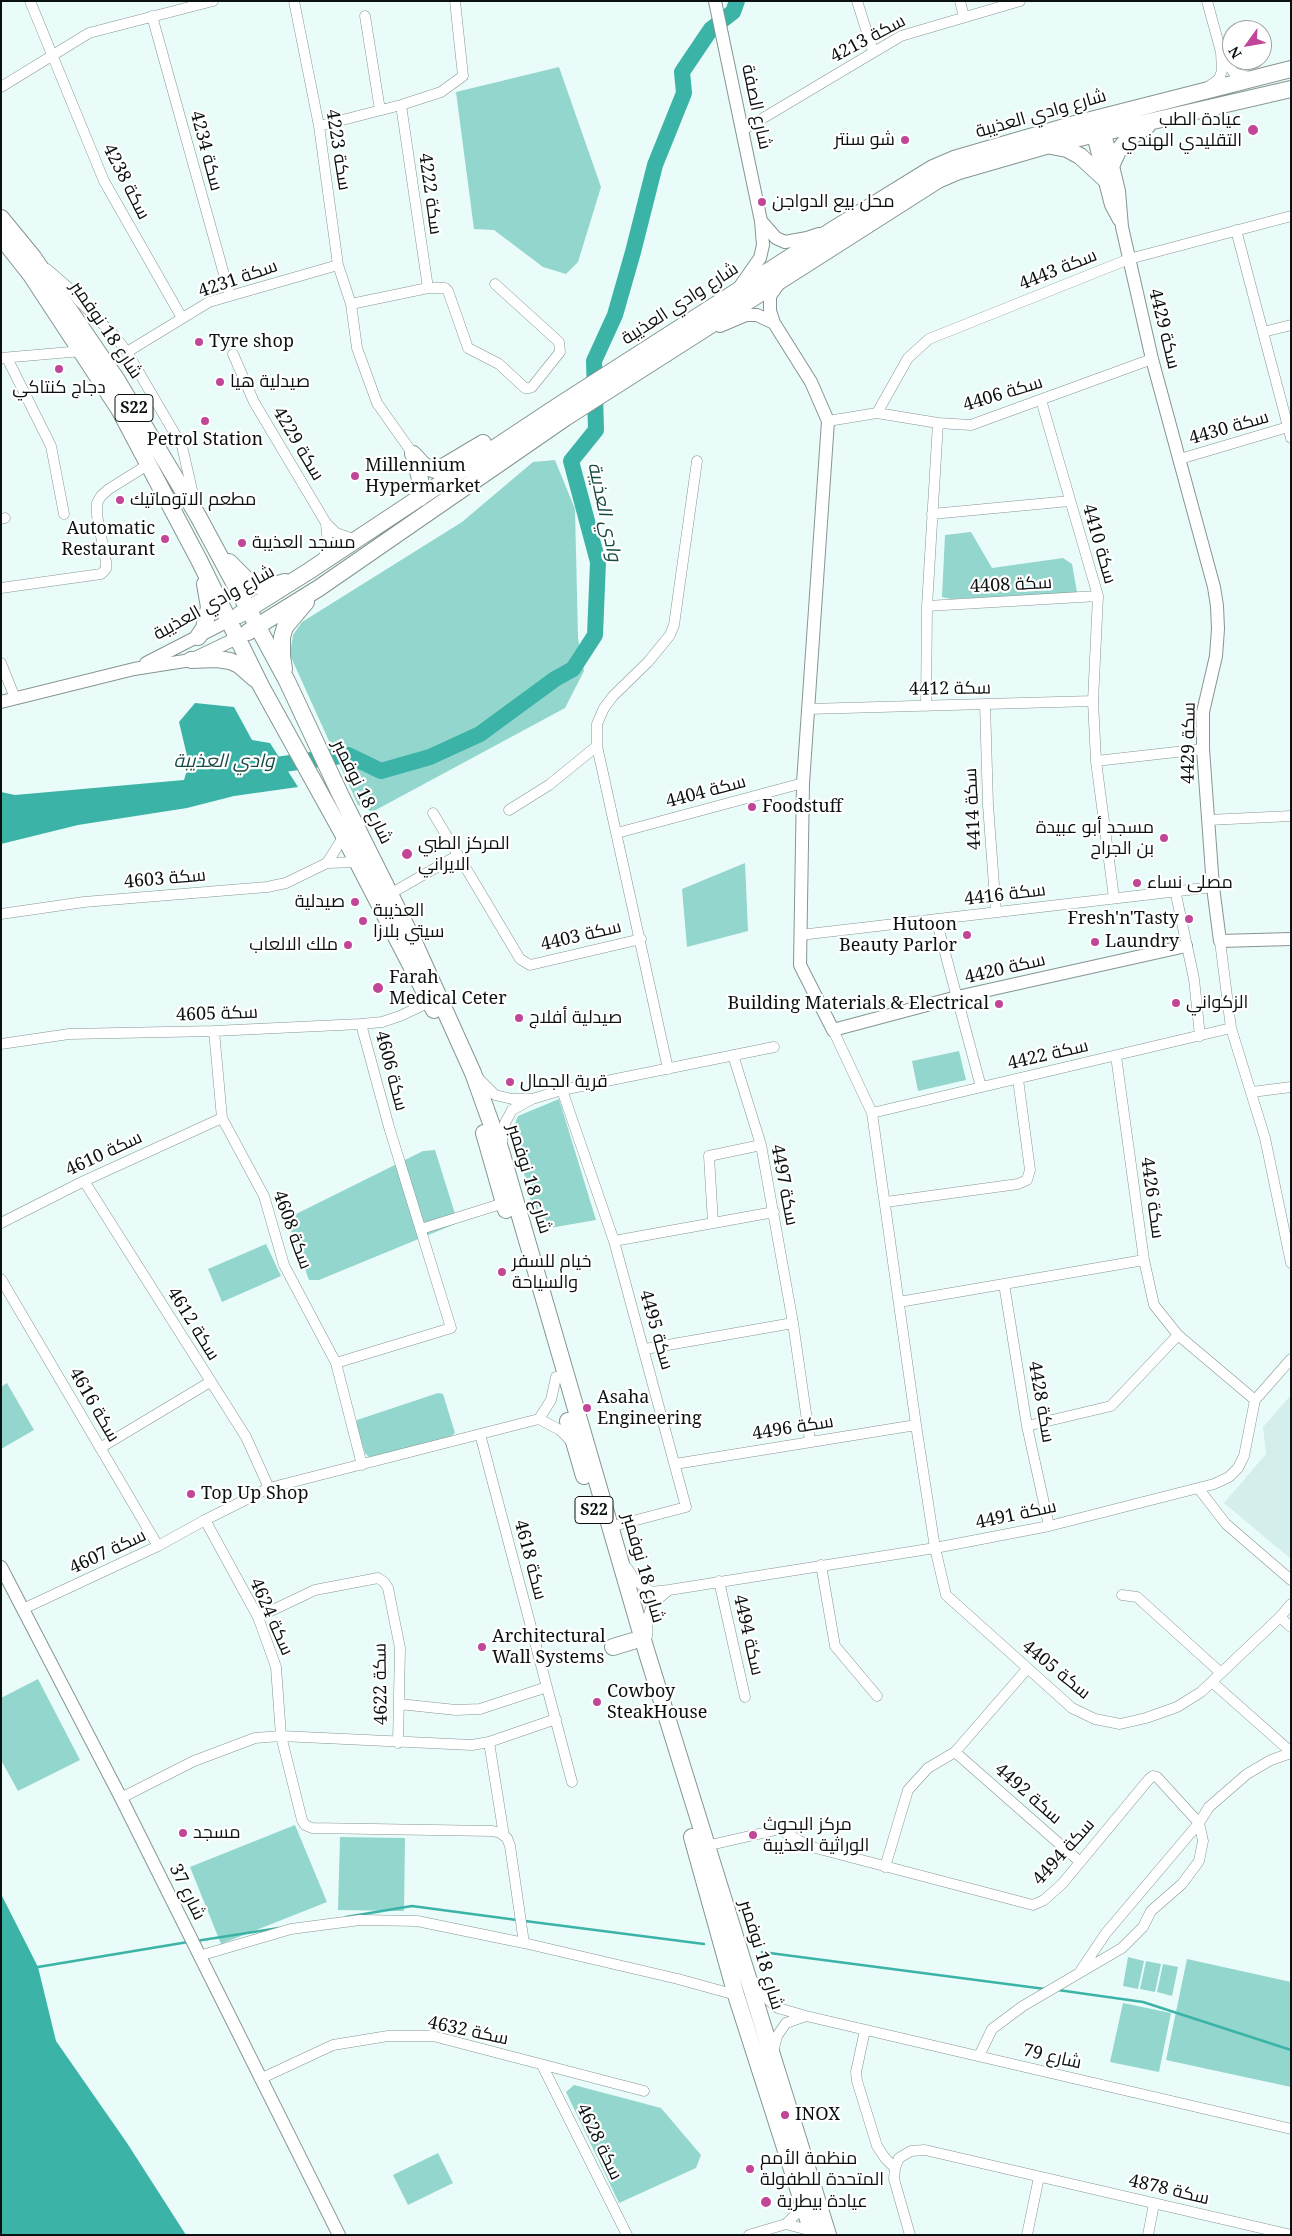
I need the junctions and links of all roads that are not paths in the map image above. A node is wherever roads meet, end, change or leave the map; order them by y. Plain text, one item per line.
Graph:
1 (30, 1) edge
2 (213, 1) edge
3 (294, 1) edge
4 (455, 1) edge
5 (858, 1) edge
6 (960, 1) edge
7 (1020, 1) edge
8 (1207, 1) edge
9 (716, 7) edge
10 (152, 16) junction
11 (365, 16) dead end
12 (964, 17) junction
13 (873, 51) junction
14 (1221, 52) junction
15 (52, 54) junction
16 (1291, 69) edge
17 (1252, 78) junction
18 (1, 87) edge
19 (1291, 89) edge
20 (1201, 91) junction
21 (401, 105) junction
22 (380, 110) junction
23 (1155, 120) junction
24 (319, 126) junction
25 (1097, 126) junction
26 (743, 130) junction
27 (1049, 146) junction
28 (1112, 164) junction
29 (1105, 180) junction
30 (1291, 216) edge
31 (1, 218) edge
32 (761, 221) junction
33 (1122, 227) junction
34 (834, 228) junction
35 (1236, 230) junction
36 (1, 237) edge
37 (32, 257) junction
38 (1129, 259) junction
39 (338, 265) junction
40 (783, 278) junction
41 (495, 284) dead end
42 (428, 288) junction
43 (734, 293) junction
44 (230, 296) junction
45 (351, 304) junction
46 (182, 318) junction
47 (774, 323) junction
48 (1291, 325) edge
49 (1263, 332) junction
50 (681, 336) junction
51 (82, 351) junction
52 (127, 352) junction
53 (233, 354) dead end
54 (4, 358) edge
55 (1152, 359) junction
56 (1041, 400) junction
57 (562, 412) junction
58 (877, 412) junction
59 (828, 421) junction
60 (938, 423) junction
61 (1288, 427) junction
62 (512, 436) junction
63 (1291, 438) edge
64 (413, 454) junction
65 (1180, 459) junction
66 (697, 461) dead end
67 (149, 464) junction
68 (420, 498) junction
69 (1070, 501) junction
70 (64, 514) dead end
71 (932, 514) junction
72 (198, 516) junction
73 (326, 523) junction
74 (356, 540) junction
75 (216, 549) junction
76 (199, 560) junction
77 (316, 566) junction
78 (1, 588) edge
79 (319, 588) junction
80 (1098, 596) junction
81 (927, 606) junction
82 (248, 610) junction
83 (228, 621) junction
84 (257, 626) junction
85 (198, 637) junction
86 (237, 638) junction
87 (191, 660) junction
88 (1, 663) edge
89 (134, 669) junction
90 (261, 686) junction
91 (290, 688) junction
92 (15, 698) junction
93 (1093, 701) junction
94 (1, 702) edge
95 (985, 704) junction
96 (926, 706) junction
97 (808, 709) junction
98 (597, 746) junction
99 (1203, 750) junction
100 (1096, 761) junction
101 (803, 783) junction
102 (509, 810) dead end
103 (433, 813) dead end
104 (1291, 816) edge
105 (1208, 820) junction
106 (616, 833) junction
107 (344, 836) junction
108 (458, 855) junction
109 (357, 862) junction
110 (327, 863) junction
111 (1213, 887) junction
112 (1175, 890) junction
113 (390, 894) junction
114 (1114, 898) junction
115 (996, 912) junction
116 (1, 914) edge
117 (936, 919) junction
118 (800, 935) junction
119 (641, 939) junction
120 (1291, 940) edge
121 (1220, 941) junction
122 (1186, 946) junction
123 (957, 998) junction
124 (430, 1002) junction
125 (361, 1024) junction
126 (1231, 1028) junction
127 (833, 1030) junction
128 (214, 1031) junction
129 (1200, 1036) junction
130 (1, 1044) edge
131 (774, 1047) dead end
132 (734, 1055) junction
133 (1116, 1056) junction
134 (668, 1069) junction
135 (473, 1073) junction
136 (1018, 1079) junction
137 (980, 1087) junction
138 (1291, 1087) edge
139 (562, 1090) junction
140 (1252, 1092) junction
141 (532, 1099) junction
142 (872, 1113) junction
143 (222, 1118) junction
144 (761, 1145) junction
145 (501, 1150) junction
146 (84, 1181) junction
147 (886, 1202) junction
148 (504, 1203) junction
149 (774, 1212) junction
150 (1, 1223) edge
151 (713, 1223) junction
152 (422, 1229) junction
153 (614, 1241) junction
154 (1144, 1260) junction
155 (1291, 1263) edge
156 (1, 1279) edge
157 (1004, 1284) junction
158 (899, 1302) junction
159 (793, 1323) junction
160 (1178, 1335) junction
161 (644, 1349) junction
162 (1291, 1359) edge
163 (336, 1363) junction
164 (556, 1377) junction
165 (210, 1382) junction
166 (1255, 1400) junction
167 (539, 1419) junction
168 (916, 1425) junction
169 (1027, 1426) junction
170 (480, 1434) junction
171 (810, 1441) junction
172 (575, 1447) junction
173 (100, 1448) junction
174 (675, 1464) junction
175 (362, 1465) junction
176 (269, 1488) junction
177 (1199, 1489) junction
178 (205, 1520) junction
179 (1049, 1526) junction
180 (610, 1527) junction
181 (158, 1546) junction
182 (935, 1548) junction
183 (617, 1551) junction
184 (821, 1564) junction
185 (1, 1567) edge
186 (1291, 1580) edge
187 (719, 1581) junction
188 (669, 1590) junction
189 (1122, 1594) dead end
190 (1291, 1604) edge
191 (23, 1609) junction
192 (258, 1617) junction
193 (1280, 1617) junction
194 (1291, 1627) edge
195 (640, 1646) junction
196 (613, 1647) dead end
197 (1027, 1669) junction
198 (1222, 1673) junction
199 (1212, 1682) junction
200 (547, 1687) junction
201 (876, 1696) dead end
202 (745, 1697) dead end
203 (399, 1704) junction
204 (556, 1719) junction
205 (281, 1736) junction
206 (489, 1742) junction
207 (398, 1743) junction
208 (955, 1752) junction
209 (1291, 1752) edge
210 (572, 1782) dead end
211 (121, 1798) junction
212 (1199, 1823) junction
213 (504, 1836) junction
214 (706, 1846) junction
215 (1080, 1861) junction
216 (885, 1867) junction
217 (524, 1943) junction
218 (740, 1955) junction
219 (199, 1956) junction
220 (1079, 1974) junction
221 (736, 1995) junction
222 (806, 2016) junction
223 (865, 2030) junction
224 (979, 2056) junction
225 (772, 2057) junction
226 (542, 2064) junction
227 (260, 2079) junction
228 (644, 2092) dead end
229 (1291, 2129) edge
230 (895, 2168) junction
231 (1040, 2177) junction
232 (1154, 2204) junction
233 (804, 2206) junction
234 (786, 2224) junction
235 (812, 2233) edge
236 (339, 2235) edge
237 (627, 2235) edge
238 (749, 2235) edge
239 (828, 2235) edge
240 (910, 2235) edge
241 (1026, 2235) edge
242 (1148, 2235) edge
243 (1291, 2235) edge

1 - 15 street, سكة 4238
2 - 10 street
3 - 24 street, سكة 4223
4 - 21 street
5 - 13 street
6 - 12 street
7 - 12 street, سكة 4213
8 - 14 street
9 - 26 street, شارع الصفة
10 - 15 street
10 - 44 street, سكة 4234
11 - 22 street
12 - 13 street, سكة 4213
13 - 26 street, سكة 4213
14 - 17 street
14 - 20 street
15 - 18 street
15 - 46 street, سكة 4238
16 - 17 main road, شارع وادي العذيبة
17 - 20 main road, شارع وادي العذيبة
19 - 23 main road, شارع وادي العذيبة
20 - 25 main road, شارع وادي العذيبة
21 - 22 street
21 - 42 street, سكة 4222
22 - 24 street
23 - 25 main road, شارع وادي العذيبة
23 - 28 main road
24 - 39 street, سكة 4223
25 - 27 main road, شارع وادي العذيبة
25 - 28 street, سكة 4429
25 - 29 street, سكة 4429
25 - 34 main road, شارع وادي العذيبة
26 - 32 street, شارع الصفة
27 - 29 main road
27 - 40 main road, شارع وادي العذيبة
28 - 33 street, سكة 4429
29 - 33 street, سكة 4429
30 - 35 street, سكة 4443
31 - 37 main road, شارع 18 نوفمبر / S22
32 - 34 street
32 - 43 street, شارع الصفة
33 - 38 street, سكة 4429
34 - 43 main road, شارع وادي العذيبة
35 - 38 street, سكة 4443
35 - 49 street, سكة 4430
36 - 51 main road, شارع 18 نوفمبر / S22
37 - 52 street
37 - 72 main road, شارع 18 نوفمبر / S22
38 - 55 street, سكة 4429
38 - 58 street, سكة 4443
39 - 44 street, سكة 4231
39 - 45 street, سكة 4223
40 - 47 street
40 - 50 main road, شارع وادي العذيبة
41 - 42 street
42 - 45 street
43 - 50 main road, شارع وادي العذيبة
44 - 46 street, سكة 4231
45 - 64 street, سكة 4223
46 - 52 street, سكة 4231
47 - 50 street
47 - 59 street
48 - 49 street
49 - 61 street, سكة 4430
50 - 57 main road, شارع وادي العذيبة
51 - 54 street
51 - 67 main road, شارع 18 نوفمبر / S22
52 - 72 street
53 - 73 street, سكة 4229
54 - 70 street
55 - 56 street, سكة 4406
55 - 65 street, سكة 4429
56 - 60 street, سكة 4406
56 - 69 street, سكة 4410
57 - 62 main road, شارع وادي العذيبة
57 - 79 main road, شارع وادي العذيبة
58 - 59 street, سكة 4406
58 - 60 street, سكة 4406
59 - 97 street
60 - 71 street
61 - 63 street, سكة 4430
61 - 65 street, سكة 4430
62 - 64 main road
62 - 68 main road, شارع وادي العذيبة
64 - 68 main road
65 - 99 street, سكة 4429
66 - 98 street
67 - 76 main road, شارع 18 نوفمبر / S22
67 - 78 street
68 - 74 main road, شارع وادي العذيبة
69 - 71 street
69 - 80 street, سكة 4410
71 - 81 street
72 - 75 main road, شارع 18 نوفمبر / S22
73 - 74 street, سكة 4229
73 - 77 street, سكة 4229
74 - 77 main road, شارع وادي العذيبة
75 - 77 main road
75 - 82 main road, شارع 18 نوفمبر / S22
76 - 83 main road, شارع 18 نوفمبر / S22
76 - 85 main road
77 - 82 main road, شارع وادي العذيبة
79 - 84 main road, شارع وادي العذيبة
79 - 91 main road
80 - 81 street, سكة 4408
80 - 93 street, سكة 4410
81 - 96 street
82 - 83 main road, شارع وادي العذيبة
82 - 84 main road, شارع 18 نوفمبر / S22
83 - 85 street, شارع وادي العذيبة
83 - 86 main road, شارع 18 نوفمبر / S22
84 - 86 main road, شارع وادي العذيبة
84 - 91 main road, شارع 18 نوفمبر / S22
85 - 89 street, شارع وادي العذيبة
86 - 87 street, شارع وادي العذيبة
86 - 90 main road, شارع 18 نوفمبر / S22
87 - 89 street, شارع وادي العذيبة
87 - 90 main road
88 - 92 street
89 - 92 street, شارع وادي العذيبة
90 - 107 main road, شارع 18 نوفمبر / S22
91 - 113 main road, شارع 18 نوفمبر / S22
92 - 94 street, شارع وادي العذيبة
93 - 95 street, سكة 4412
93 - 100 street, سكة 4410
95 - 96 street, سكة 4412
95 - 115 street, سكة 4414
96 - 97 street, سكة 4412
97 - 101 street
98 - 102 street
98 - 106 street
99 - 100 street
99 - 105 street, سكة 4429
100 - 114 street, سكة 4410
101 - 106 street, سكة 4404
101 - 118 street
103 - 108 street, سكة 4403
104 - 105 street
105 - 111 street, سكة 4429
106 - 119 street
107 - 109 main road, شارع 18 نوفمبر / S22
107 - 110 street, سكة 4603
108 - 113 street
108 - 119 street, سكة 4403
109 - 110 street, سكة 4603
109 - 124 main road, شارع 18 نوفمبر / S22
110 - 116 street, سكة 4603
111 - 112 street, سكة 4416
111 - 121 street, سكة 4429
112 - 114 street, سكة 4416
112 - 122 street
113 - 135 main road, شارع 18 نوفمبر / S22
114 - 115 street, سكة 4416
115 - 117 street, سكة 4416
117 - 118 street, سكة 4416
117 - 123 street
118 - 127 street
119 - 134 street
120 - 121 street
121 - 126 street, سكة 4429
122 - 123 street, سكة 4420
122 - 129 street
123 - 127 street, سكة 4420
123 - 137 street
124 - 125 street, سكة 4605
124 - 148 main road, شارع 18 نوفمبر / S22
125 - 128 street, سكة 4605
125 - 152 street, سكة 4606
126 - 129 street, سكة 4422
126 - 140 street, سكة 4429
127 - 142 street, سكة 4405
128 - 130 street, سكة 4605
128 - 143 street, سكة 4608
129 - 133 street, سكة 4422
131 - 132 street
132 - 134 street
132 - 144 street, سكة 4497
133 - 136 street, سكة 4422
133 - 154 street, سكة 4426
134 - 139 street
135 - 141 street
135 - 145 main road, شارع 18 نوفمبر / S22
136 - 137 street, سكة 4422
136 - 147 street
137 - 142 street, سكة 4422
138 - 140 street
139 - 141 street
139 - 153 street, سكة 4495
140 - 155 street, سكة 4429
141 - 145 street
142 - 147 street, سكة 4405
143 - 146 street, سكة 4610
143 - 163 street, سكة 4608
144 - 149 street, سكة 4497
144 - 151 street
145 - 180 main road, شارع 18 نوفمبر / S22
146 - 150 street, سكة 4610
146 - 165 street, سكة 4612
147 - 158 street, سكة 4405
148 - 152 street
148 - 164 main road, شارع 18 نوفمبر / S22
149 - 151 street
149 - 159 street, سكة 4497
151 - 153 street
152 - 163 street, سكة 4606
153 - 161 street, سكة 4495
154 - 157 street
154 - 160 street, سكة 4426
156 - 173 street, سكة 4616
157 - 158 street
157 - 169 street, سكة 4428
158 - 168 street, سكة 4405
159 - 161 street
159 - 171 street, سكة 4497
160 - 166 street, سكة 4426
160 - 169 street
161 - 174 street, سكة 4495
162 - 166 street
163 - 175 street, سكة 4608
164 - 167 street
164 - 172 main road, شارع 18 نوفمبر / S22
165 - 173 street
165 - 176 street, سكة 4612
166 - 177 street, سكة 4491
167 - 170 street
167 - 172 street
168 - 171 street, سكة 4496
168 - 182 street, سكة 4405
169 - 179 street, سكة 4428
170 - 175 street
170 - 200 street, سكة 4618
171 - 174 street, سكة 4496
172 - 195 main road, شارع 18 نوفمبر / S22
173 - 181 street, سكة 4616
174 - 180 street, سكة 4495
175 - 176 street
176 - 178 street
177 - 179 street, سكة 4491
177 - 186 street
178 - 181 street, سكة 4607
178 - 192 street, سكة 4624
179 - 182 street, سكة 4491
180 - 183 main road, شارع 18 نوفمبر / S22
181 - 191 street, سكة 4607
182 - 184 street, سكة 4491
182 - 197 street, سكة 4405
183 - 188 street, سكة 4491
183 - 195 main road, شارع 18 نوفمبر / S22
184 - 187 street, سكة 4491
184 - 201 street
185 - 191 street, شارع 37
187 - 188 street, سكة 4491
187 - 202 street, سكة 4494
188 - 195 street
189 - 198 street
190 - 193 street, سكة 4405
191 - 211 street, شارع 37
192 - 203 street, سكة 4622
192 - 205 street, سكة 4624
193 - 194 street
193 - 198 street, سكة 4405
195 - 196 main road
195 - 214 main road, شارع 18 نوفمبر / S22
195 - 221 main road, شارع 18 نوفمبر / S22
197 - 199 street, سكة 4405
197 - 208 street
198 - 199 street, سكة 4405
199 - 209 street
200 - 203 street
200 - 204 street, سكة 4618
203 - 207 street, سكة 4622
204 - 206 street
204 - 210 street, سكة 4618
205 - 207 street
205 - 211 street
205 - 213 street, سكة 4624
206 - 207 street
206 - 213 street
208 - 215 street, سكة 4492
208 - 216 street
209 - 212 street
211 - 219 street, شارع 37
212 - 215 street, سكة 4494
212 - 220 street
212 - 220 street
213 - 217 street
214 - 216 street, سكة 4494
214 - 218 main road, شارع 18 نوفمبر / S22
215 - 216 street, سكة 4494
217 - 219 street
217 - 221 street
218 - 222 street, 79 شارع
218 - 225 main road, شارع 18 نوفمبر / S22
219 - 227 street, شارع 37
220 - 224 street
221 - 233 main road, شارع 18 نوفمبر / S22
222 - 223 street, 79 شارع
222 - 225 street
223 - 224 street, 79 شارع
223 - 230 street
224 - 229 street, 79 شارع
225 - 239 main road, شارع 18 نوفمبر / S22
226 - 227 street, سكة 4632
226 - 228 street, سكة 4632
226 - 237 street, سكة 4628
227 - 236 street, شارع 37
230 - 231 street, سكة 4878
230 - 240 street
231 - 232 street, سكة 4878
231 - 241 street
232 - 242 street
232 - 243 street, سكة 4878
233 - 234 street
233 - 235 main road, شارع 18 نوفمبر / S22
234 - 235 street
234 - 238 street

